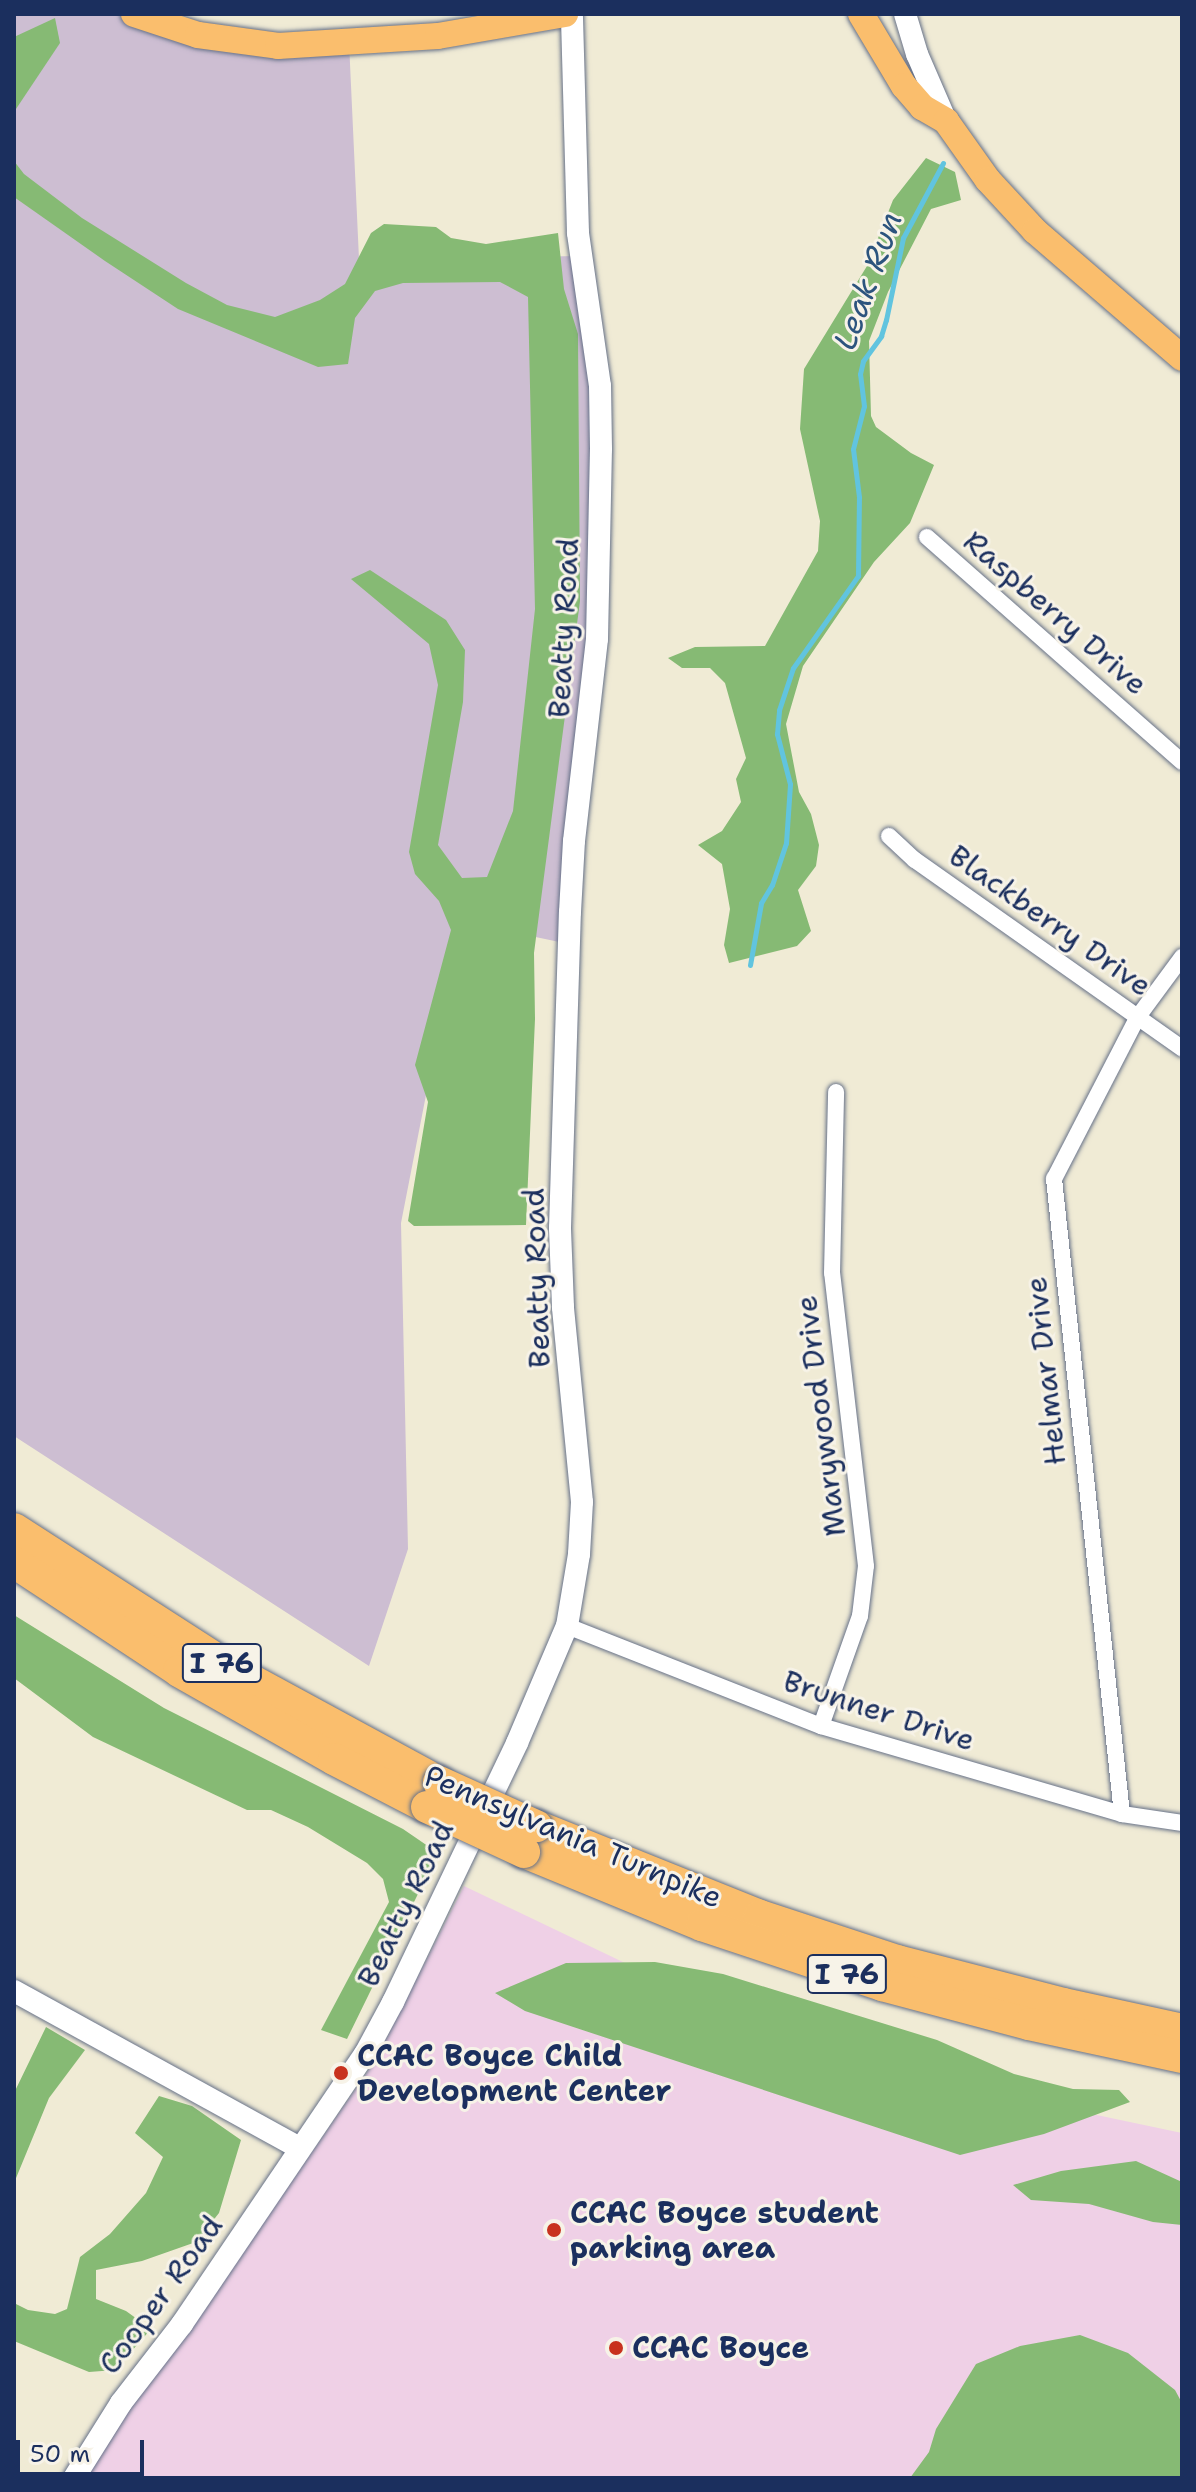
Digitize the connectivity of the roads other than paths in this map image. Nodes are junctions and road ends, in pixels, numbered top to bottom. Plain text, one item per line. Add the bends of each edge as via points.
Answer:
1 (134, 14) edge
2 (565, 14) edge
3 (572, 14) edge
4 (861, 14) edge
5 (905, 14) edge
6 (946, 121) junction
7 (1182, 358) edge
8 (927, 537) dead end
9 (1182, 762) edge
10 (889, 836) dead end
11 (1182, 957) edge
12 (1137, 1018) junction
13 (1182, 1048) edge
14 (836, 1092) dead end
15 (14, 1529) edge
16 (14, 1562) edge
17 (567, 1626) junction
18 (821, 1726) junction
19 (433, 1795) junction
20 (1122, 1814) junction
21 (1182, 1823) edge
22 (530, 1839) junction
23 (14, 1991) edge
24 (1182, 2030) edge
25 (1182, 2057) edge
26 (300, 2148) junction
27 (74, 2478) edge

1 - 2 main road via 198,35 278,46 438,36
3 - 17 street, Beatty Road via 578,233 600,386 601,449 597,639 570,912 560,1228 582,1502
4 - 6 main road via 904,86 922,107
5 - 6 street
6 - 7 main road via 988,180 1035,231
8 - 9 street, Raspberry Drive
10 - 12 street, Blackberry Drive
11 - 12 street, Helmar Drive
12 - 13 street, Blackberry Drive
12 - 20 street, Helmar Drive via 1054,1179
14 - 18 street, Marywood Drive via 832,1273 866,1566 860,1616
15 - 19 highway, Pennsylvania Turnpike / I 76
16 - 19 highway, Pennsylvania Turnpike / I 76 via 179,1671 334,1759
17 - 18 street, Brunner Drive
17 - 26 street, Beatty Road via 393,2002 365,2054
18 - 20 street, Brunner Drive
19 - 22 highway, Pennsylvania Turnpike / I 76, bridge
20 - 21 street, Brunner Drive
22 - 24 highway, Pennsylvania Turnpike / I 76 via 897,1961
22 - 25 highway, Pennsylvania Turnpike / I 76 via 702,1925 882,1985
23 - 26 street
26 - 27 street, Cooper Road

